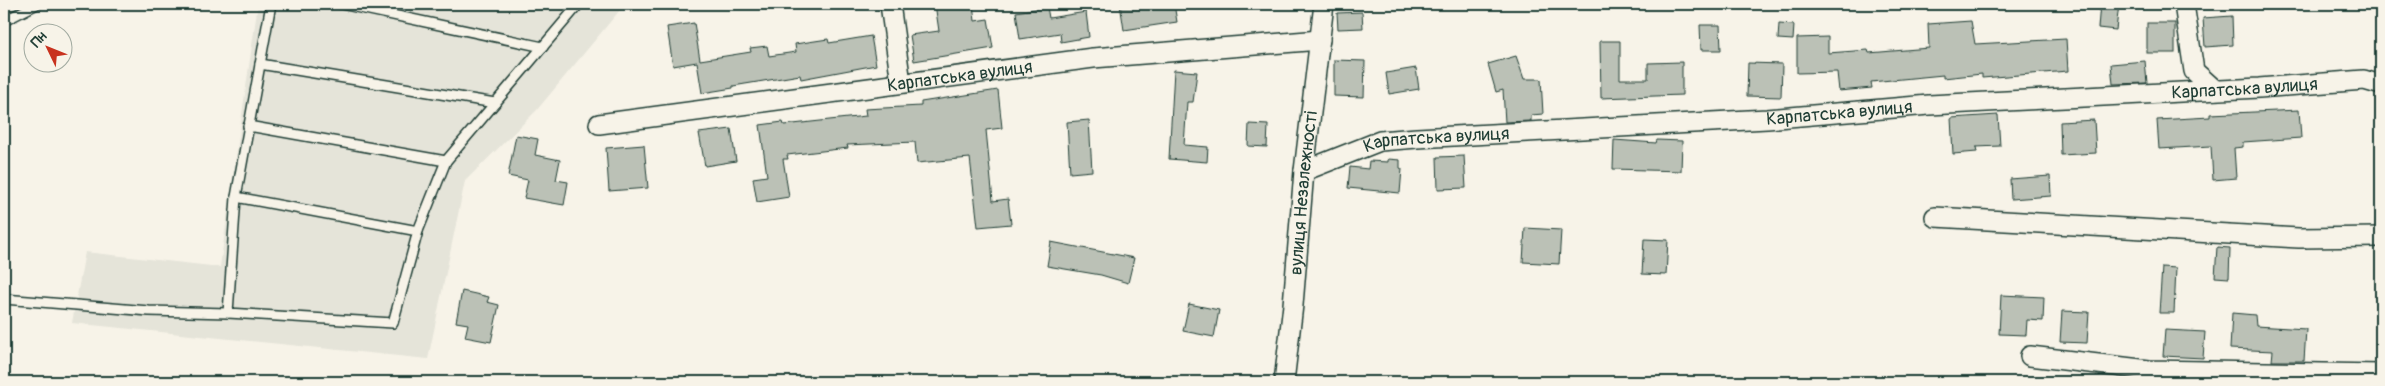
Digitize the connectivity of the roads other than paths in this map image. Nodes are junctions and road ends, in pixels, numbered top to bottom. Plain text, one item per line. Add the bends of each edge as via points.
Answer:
1 (37, 4) edge
2 (271, 4) edge
3 (341, 4) edge
4 (577, 4) edge
5 (890, 4) edge
6 (1324, 4) edge
7 (2184, 4) edge
8 (4, 21) edge
9 (1320, 40) junction
10 (543, 47) junction
11 (260, 64) junction
12 (901, 84) junction
13 (2381, 85) edge
14 (2214, 90) junction
15 (496, 103) junction
16 (600, 124) dead end
17 (248, 126) junction
18 (446, 161) junction
19 (1304, 171) junction
20 (236, 198) junction
21 (1935, 217) dead end
22 (418, 231) junction
23 (2381, 237) edge
24 (4, 300) edge
25 (228, 313) junction
26 (2030, 356) dead end
27 (2381, 374) edge
28 (1284, 382) edge

1 - 8 lane
2 - 11 lane
3 - 10 lane
4 - 10 lane
5 - 12 street
6 - 9 street, вулиця Незалежності
7 - 14 street via 2194,71
9 - 12 street, Карпатська вулиця via 1093,58
9 - 19 street, вулиця Незалежності
10 - 15 lane
11 - 15 lane
11 - 17 lane
12 - 16 street, Карпатська вулиця
13 - 14 street, Карпатська вулиця via 2364,80
14 - 19 street, Карпатська вулиця via 1417,138 1380,142
15 - 18 lane
17 - 18 lane
17 - 20 lane
18 - 22 lane
19 - 28 street, вулиця Незалежності
20 - 22 lane
20 - 25 lane
21 - 23 street via 2290,237
22 - 25 lane via 393,323
24 - 25 lane via 149,311
26 - 27 street via 2149,370

